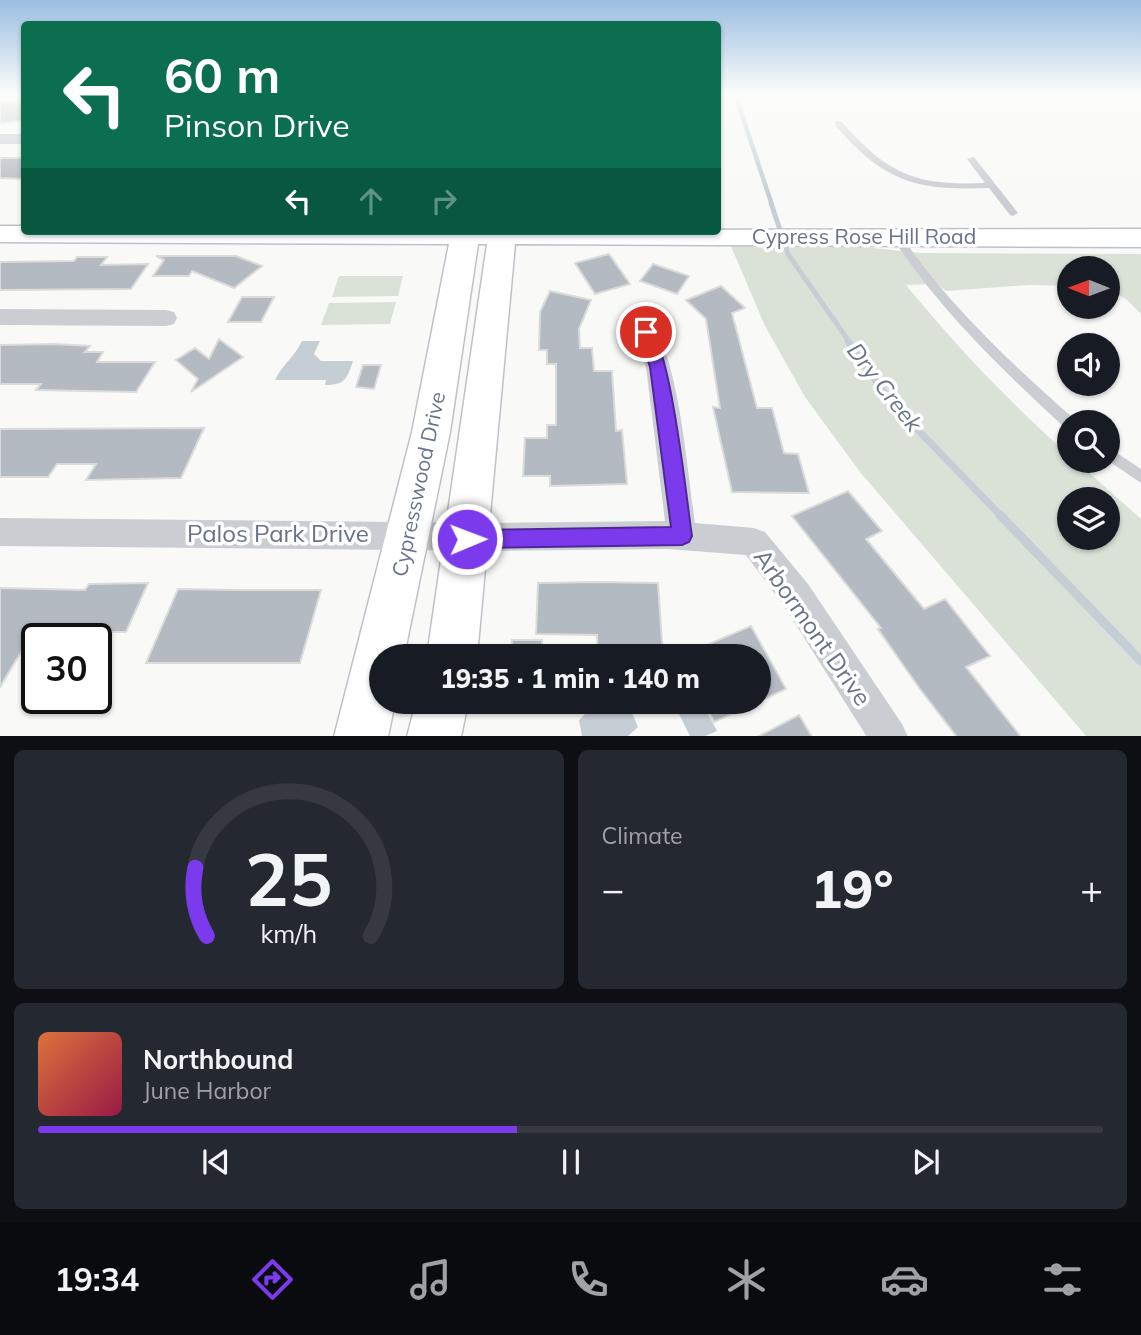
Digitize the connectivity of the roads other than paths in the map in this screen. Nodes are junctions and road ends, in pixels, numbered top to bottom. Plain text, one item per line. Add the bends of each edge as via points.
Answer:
1 (842, 128) edge
2 (0, 139) edge
3 (21, 139) edge
4 (971, 159) dead end
5 (991, 185) junction
6 (0, 211) edge
7 (21, 211) edge
8 (1013, 213) junction
9 (1141, 214) edge
10 (738, 220) edge
11 (813, 223) junction
12 (0, 234) edge
13 (21, 234) edge
14 (483, 235) edge
15 (484, 235) edge
16 (896, 236) junction
17 (1141, 238) edge
18 (0, 317) edge
19 (166, 318) dead end
20 (646, 332) dead end
21 (1057, 412) edge
22 (1120, 462) edge
23 (1141, 477) edge
24 (0, 532) edge
25 (409, 534) junction
26 (682, 536) junction
27 (467, 539) junction
28 (454, 644) edge
29 (439, 714) edge
30 (361, 736) edge
31 (434, 736) edge
32 (888, 736) edge

1 - 5 lane via 859,149 904,179 934,187
2 - 3 street
4 - 5 lane
5 - 8 lane
6 - 7 main road
8 - 9 main road, Cypress Rose Hill Road
8 - 11 main road, Cypress Rose Hill Road
10 - 11 main road, Cypress Rose Hill Road
11 - 16 main road, Cypress Rose Hill Road
12 - 13 main road, Cypress Rose Hill Road
14 - 25 main road, Cypresswood Drive
15 - 27 main road
16 - 17 main road, Cypress Rose Hill Road
16 - 21 lane via 949,309
18 - 19 street
20 - 26 street via 658,367
22 - 23 lane
24 - 25 street, Palos Park Drive
25 - 27 street, Palos Park Drive
25 - 30 main road, Cypresswood Drive
26 - 27 street, Palos Park Drive
26 - 32 street, Arbormont Drive via 754,542 796,595
27 - 28 main road
29 - 31 main road

